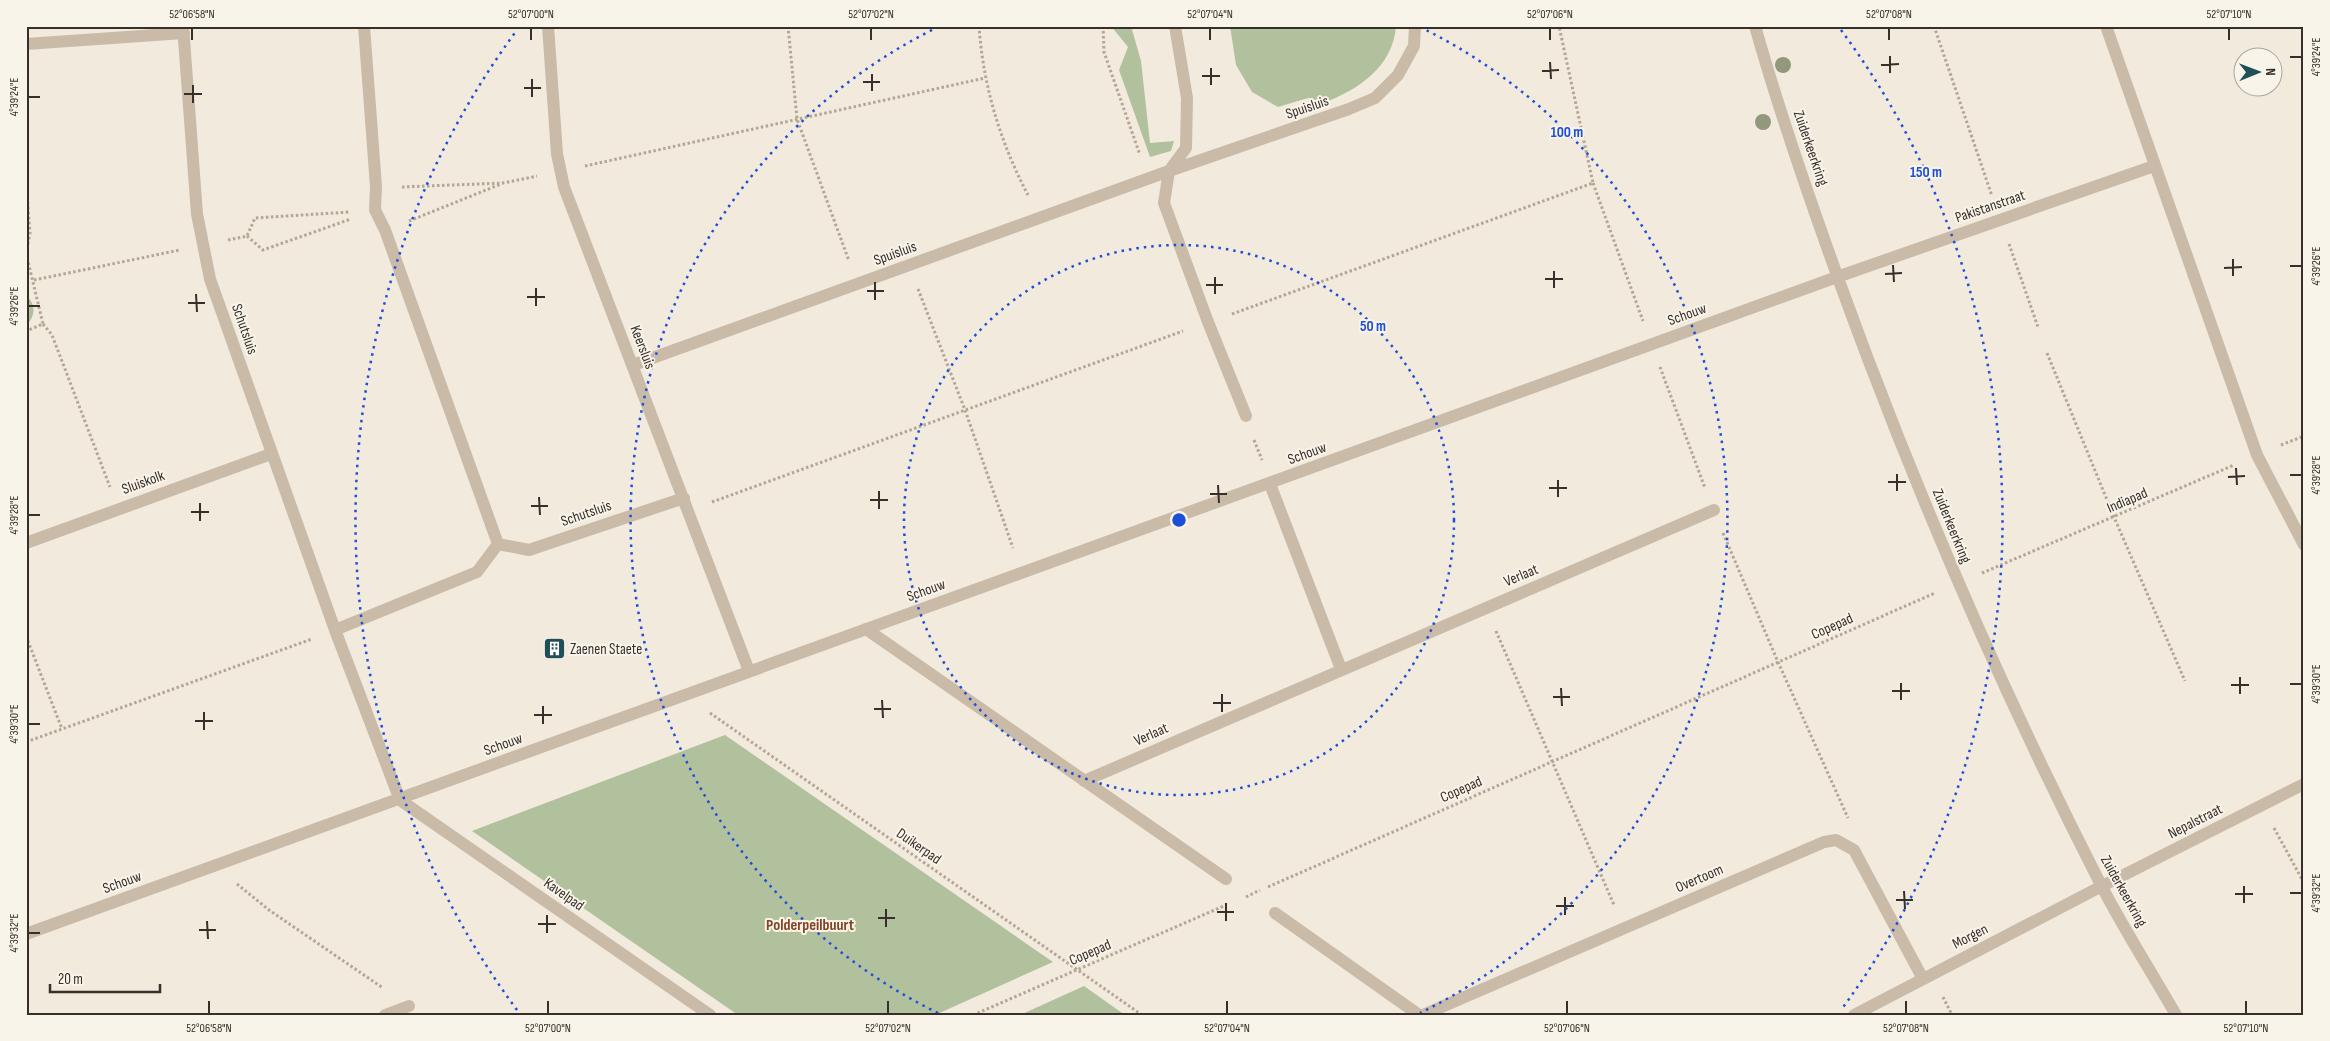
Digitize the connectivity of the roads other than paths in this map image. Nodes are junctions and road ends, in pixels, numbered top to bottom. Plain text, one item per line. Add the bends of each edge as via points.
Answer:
1 (364, 26) edge
2 (548, 26) edge
3 (1175, 26) edge
4 (1415, 26) edge
5 (1755, 26) edge
6 (2106, 26) edge
7 (184, 30) edge
8 (26, 44) edge
9 (2154, 166) junction
10 (1169, 171) junction
11 (1837, 277) junction
12 (633, 364) junction
13 (1246, 416) road end
14 (271, 454) junction
15 (1270, 484) junction
16 (684, 498) junction
17 (1714, 510) dead end
18 (26, 543) edge
19 (498, 544) junction
20 (2304, 545) edge
21 (866, 629) junction
22 (335, 630) junction
23 (1341, 669) junction
24 (749, 671) junction
25 (1084, 781) junction
26 (2304, 784) edge
27 (400, 800) junction
28 (1226, 879) dead end
29 (2102, 886) junction
30 (1275, 913) dead end
31 (26, 934) edge
32 (1923, 979) junction
33 (408, 1006) road end
34 (385, 1015) edge
35 (710, 1015) edge
36 (1419, 1015) edge
37 (1423, 1015) edge
38 (1854, 1015) edge
39 (2176, 1015) edge

1 - 19 street via 375,210
2 - 12 street, Keersluis via 564,187
3 - 10 street via 1187,98 1186,148
4 - 10 street, Spuisluis via 1414,46 1398,76 1375,98
5 - 11 street, Zuiderkeerkring
6 - 9 street
7 - 8 street
7 - 14 street, Schutsluis via 202,246 210,279
9 - 11 street, Pakistanstraat
9 - 20 street via 2257,455
10 - 12 street, Spuisluis
10 - 13 street via 1164,202
11 - 15 street, Schouw
11 - 29 street, Zuiderkeerkring via 1894,429 1958,583
12 - 16 street, Keersluis
14 - 18 street, Sluiskolk
14 - 22 street, Schutsluis
15 - 21 street, Schouw
15 - 23 street
16 - 19 street, Schutsluis via 529,550
16 - 24 street, Keersluis
17 - 23 street, Verlaat
19 - 22 street via 477,572
21 - 24 street, Schouw
21 - 25 street
22 - 27 street, Schutsluis
23 - 25 street, Verlaat
24 - 27 street, Schouw
25 - 28 street
26 - 29 street, Nepalstraat
27 - 31 street, Schouw
27 - 35 street, Kavelpad
29 - 32 street, Morgen
29 - 39 street, Zuiderkeerkring
30 - 36 street
32 - 37 street, Overtoom via 1854,850 1836,840 1824,842
32 - 38 street, Morgen
33 - 34 street

